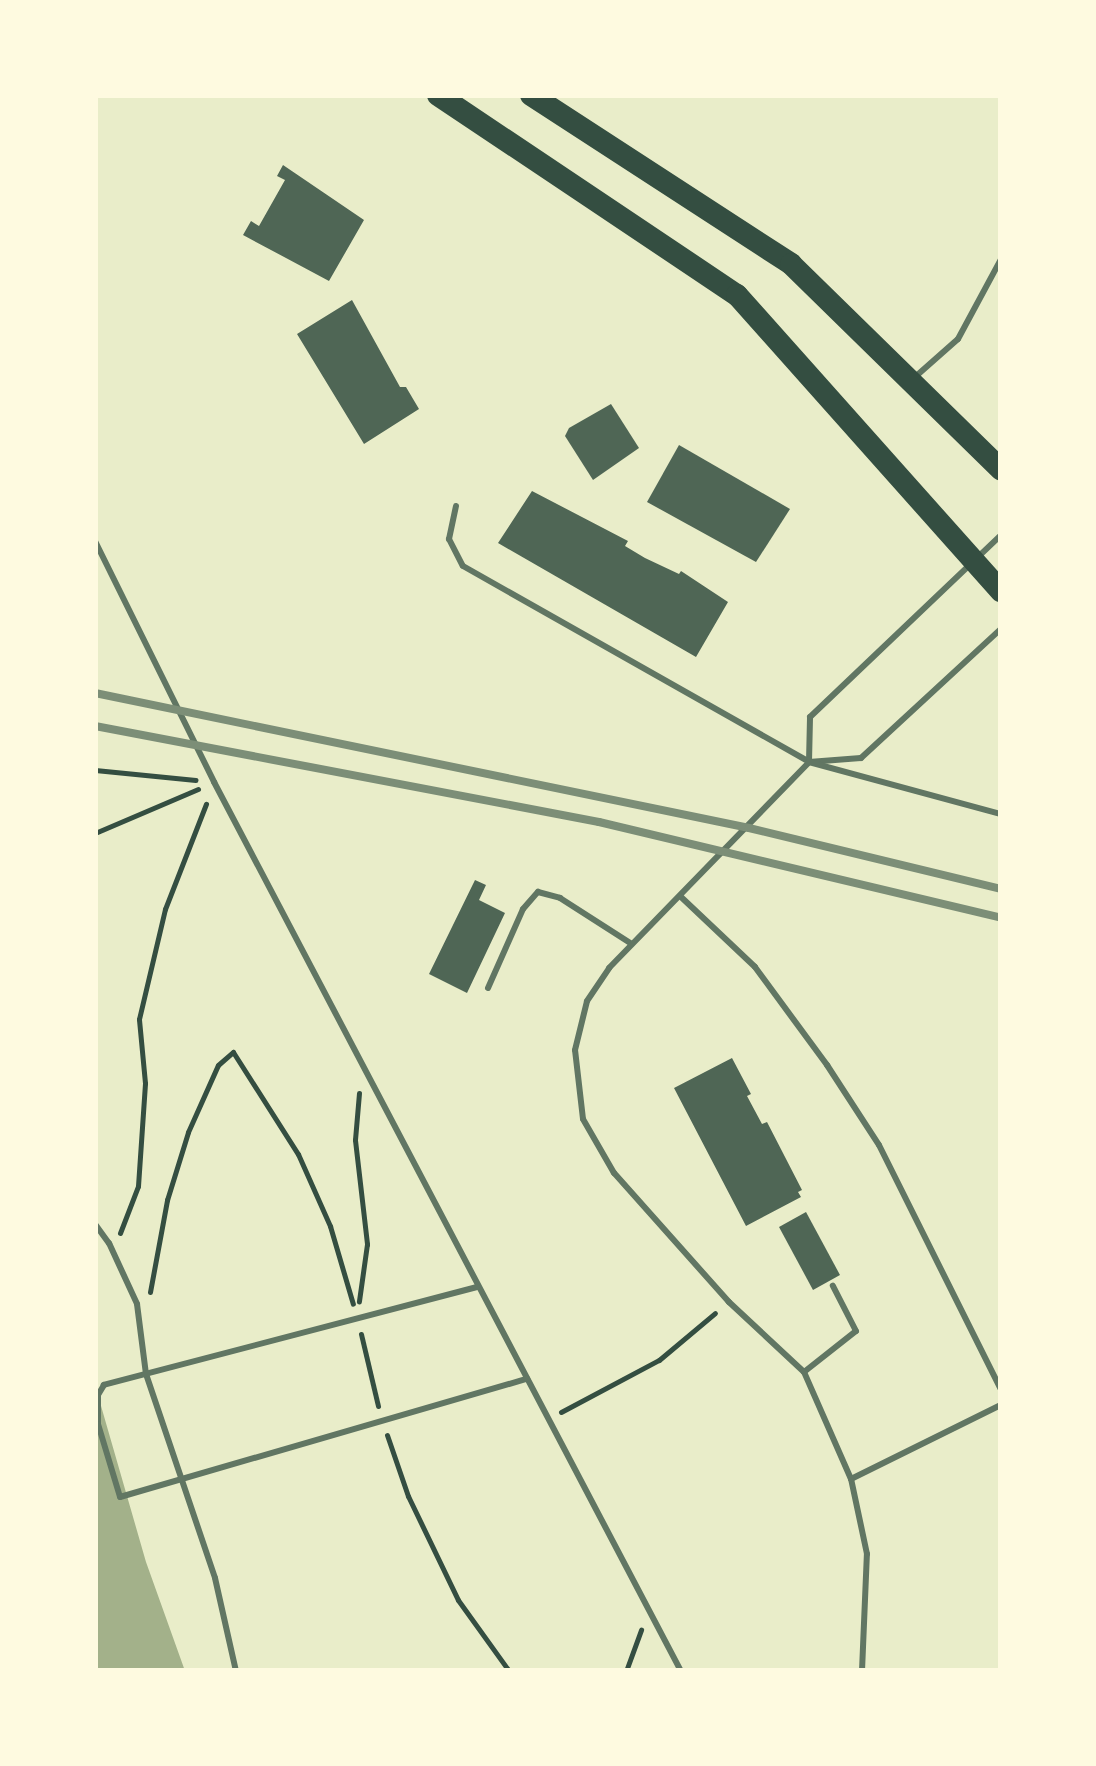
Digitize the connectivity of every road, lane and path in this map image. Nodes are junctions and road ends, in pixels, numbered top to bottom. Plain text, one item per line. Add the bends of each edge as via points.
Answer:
1 (438, 95) edge
2 (531, 95) edge
3 (1001, 259) edge
4 (910, 382) junction
5 (1001, 470) edge
6 (456, 506) dead end
7 (1001, 536) edge
8 (95, 541) edge
9 (974, 560) junction
10 (1001, 591) edge
11 (1001, 629) edge
12 (808, 762) junction
13 (95, 770) edge
14 (214, 782) junction
15 (1001, 814) edge
16 (95, 833) edge
17 (680, 896) junction
18 (630, 943) junction
19 (488, 988) dead end
20 (362, 1060) junction
21 (95, 1224) edge
22 (109, 1244) junction
23 (833, 1286) dead end
24 (478, 1287) junction
25 (150, 1295) dead end
26 (729, 1302) junction
27 (357, 1319) junction
28 (804, 1372) junction
29 (146, 1374) junction
30 (527, 1379) junction
31 (1001, 1390) edge
32 (1001, 1405) edge
33 (548, 1419) junction
34 (382, 1421) junction
35 (851, 1479) junction
36 (180, 1480) junction
37 (648, 1608) junction
38 (236, 1671) edge
39 (509, 1671) edge
40 (626, 1671) edge
41 (681, 1671) edge
42 (862, 1671) edge

1 - 9 main road via 737,295
2 - 4 main road via 791,264
3 - 4 lane via 958,340
4 - 5 main road
6 - 12 lane via 449,539 463,566
7 - 9 lane
8 - 14 lane
9 - 10 main road
9 - 12 lane via 810,717
11 - 12 lane via 860,758
12 - 15 lane
12 - 17 lane
13 - 14 path
14 - 16 path
14 - 20 lane
14 - 22 path via 165,908 138,1018 145,1083 138,1186 118,1238
17 - 18 lane
17 - 31 lane via 755,967 879,1145
18 - 19 lane via 560,898 538,892 523,909
18 - 26 lane via 587,1001 576,1050 583,1119 614,1173
20 - 24 lane
20 - 27 path via 355,1140 367,1244
21 - 22 lane
22 - 29 lane via 137,1304
23 - 28 lane via 856,1331
24 - 27 lane
24 - 30 lane
25 - 27 path via 166,1200 188,1132 218,1065 233,1052 298,1154 330,1226
26 - 28 lane
26 - 33 path via 659,1360
27 - 29 lane
27 - 34 path
28 - 35 lane
29 - 36 lane
29 - 36 lane via 104,1385 98,1395 105,1452 120,1497
30 - 33 lane
30 - 34 lane
32 - 35 lane
33 - 37 lane
34 - 36 lane
34 - 39 path via 408,1496 458,1600
35 - 42 lane via 867,1554
36 - 38 lane via 214,1578
37 - 40 path
37 - 41 lane

